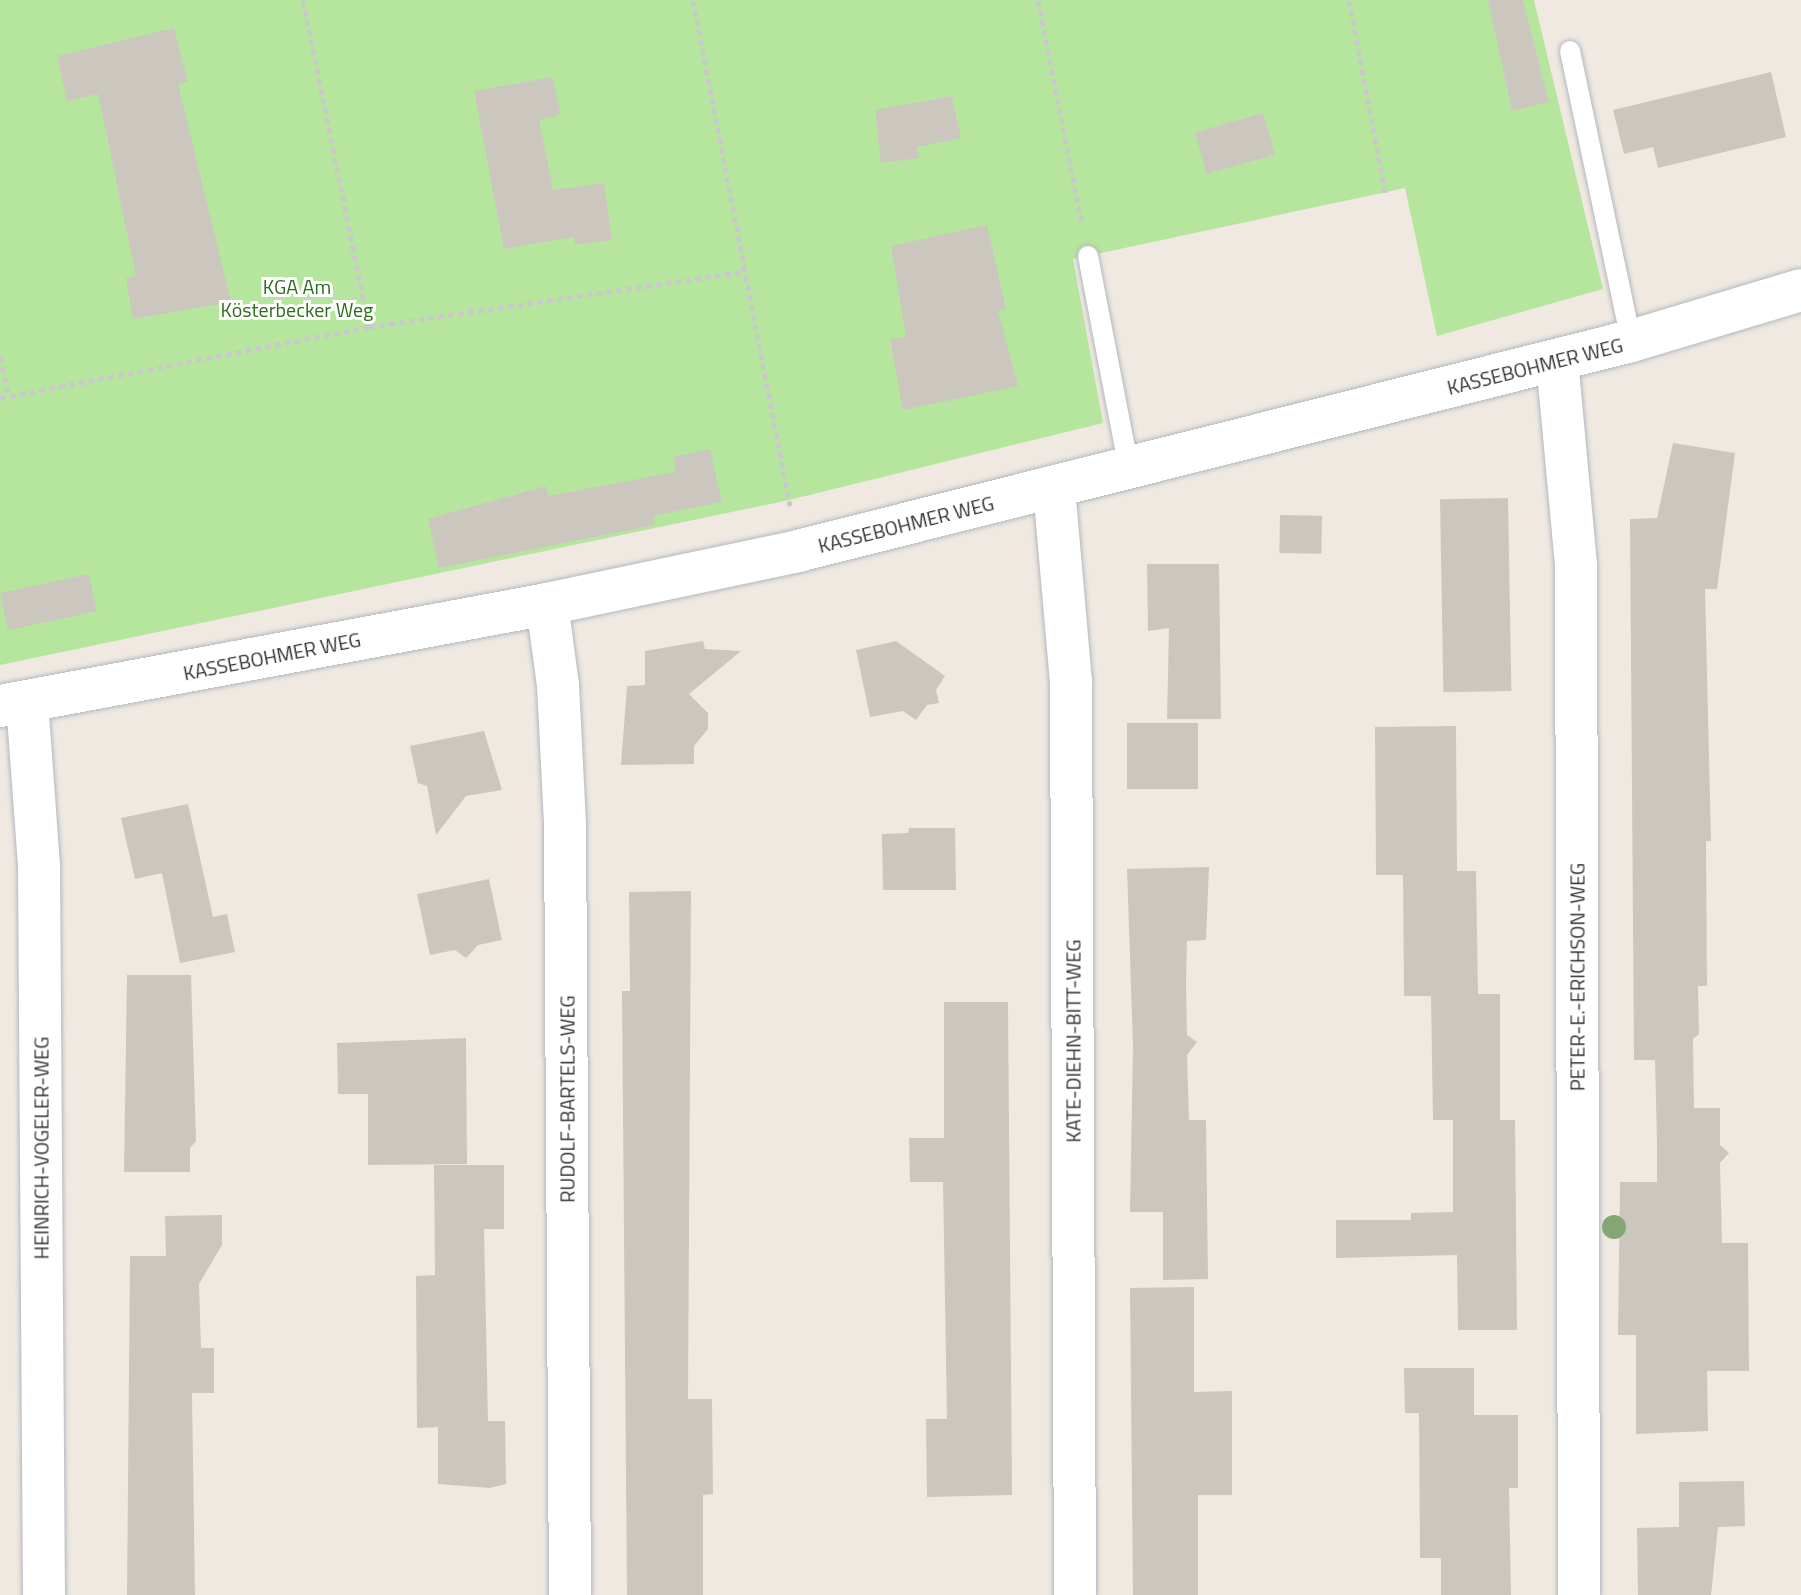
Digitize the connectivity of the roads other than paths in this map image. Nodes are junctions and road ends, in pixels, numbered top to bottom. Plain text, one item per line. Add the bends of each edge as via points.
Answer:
1 (1570, 51) dead end
2 (1088, 256) road end
3 (1801, 290) edge
4 (1631, 341) junction
5 (1557, 360) junction
6 (1129, 469) junction
7 (1054, 488) junction
8 (547, 604) junction
9 (14, 704) edge
10 (44, 1595) edge
11 (570, 1595) edge
12 (1075, 1595) edge
13 (1579, 1595) edge

1 - 4 lane
2 - 6 lane
3 - 4 street, KASSEBOHMER WEG
4 - 5 street, KASSEBOHMER WEG
5 - 6 street, KASSEBOHMER WEG
5 - 13 street, PETER-E.-ERICHSON-WEG via 1576,565
6 - 7 street, KASSEBOHMER WEG
7 - 8 street, KASSEBOHMER WEG via 798,551
7 - 12 street, KATE-DIEHN-BITT-WEG via 1071,681
8 - 9 street, KASSEBOHMER WEG
8 - 11 street, RUDOLF-BARTELS-WEG via 558,685 565,823
9 - 10 street, HEINRICH-VOGELER-WEG via 39,865

